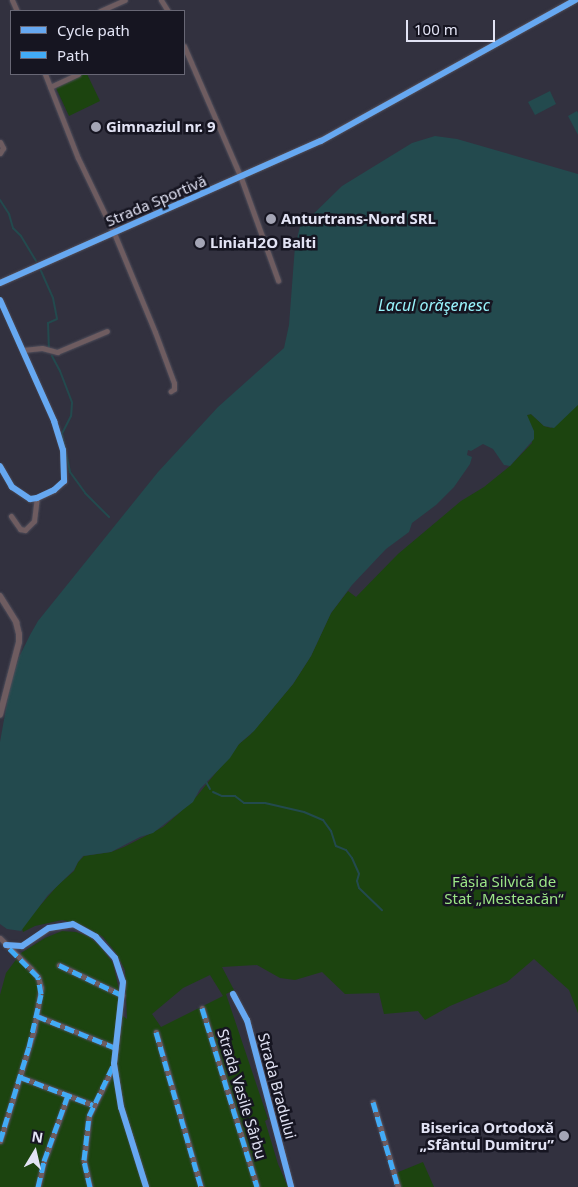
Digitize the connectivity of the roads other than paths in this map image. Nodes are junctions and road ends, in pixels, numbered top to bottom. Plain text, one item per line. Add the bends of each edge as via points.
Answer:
1 (125, 0) edge
2 (575, 0) edge
3 (102, 10) edge
4 (185, 48) edge
5 (44, 75) edge
6 (76, 75) edge
7 (50, 87) junction
8 (0, 142) edge
9 (0, 153) edge
10 (241, 178) junction
11 (114, 233) junction
12 (278, 280) dead end
13 (0, 282) edge
14 (0, 300) edge
15 (107, 331) dead end
16 (23, 350) junction
17 (170, 391) dead end
18 (0, 466) edge
19 (37, 498) junction
20 (11, 516) dead end
21 (0, 596) edge
22 (0, 715) edge
23 (0, 938) edge
24 (6, 945) junction
25 (59, 964) dead end
26 (233, 994) dead end
27 (122, 995) junction
28 (202, 1008) dead end
29 (37, 1016) junction
30 (156, 1032) dead end
31 (116, 1048) junction
32 (114, 1064) junction
33 (20, 1078) junction
34 (68, 1095) junction
35 (373, 1102) dead end
36 (93, 1105) junction
37 (0, 1141) edge
38 (38, 1187) edge
39 (90, 1187) edge
40 (146, 1187) edge
41 (201, 1187) edge
42 (257, 1187) edge
43 (291, 1187) edge
44 (398, 1187) edge

1 - 3 street
2 - 10 street, Strada Sportivă via 321,141
4 - 10 street
5 - 7 street
6 - 7 street
7 - 11 street via 78,158
8 - 9 street
10 - 11 street, Strada Sportivă
10 - 12 street
11 - 13 street, Strada Sportivă
11 - 17 street via 174,383 174,389
14 - 16 street
15 - 16 street via 57,352 42,348
16 - 19 street via 54,421 64,456 63,484
18 - 19 street via 16,492 26,498
19 - 20 street via 34,521 24,530 20,530
21 - 22 street via 16,622 19,634
23 - 24 street
24 - 27 street via 22,946 60,924 83,928 103,942 115,958 122,977
24 - 29 street via 41,983
25 - 27 street
26 - 43 street, Strada Bradului via 247,1020
27 - 31 street
28 - 42 street, Strada Vasile Sârbu
29 - 31 street
29 - 33 street
30 - 41 street
31 - 32 street
32 - 36 street
32 - 40 street via 121,1107
33 - 34 street
33 - 37 street
34 - 36 street
34 - 38 street via 44,1160
35 - 44 street
36 - 39 street via 84,1160

